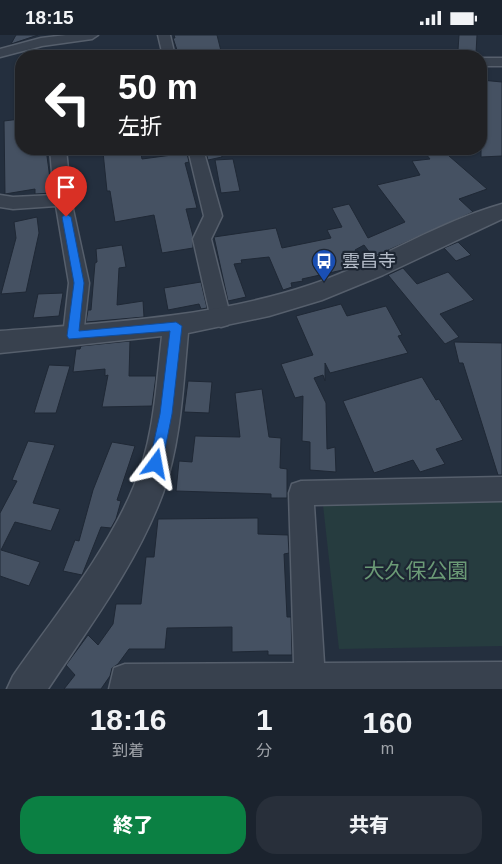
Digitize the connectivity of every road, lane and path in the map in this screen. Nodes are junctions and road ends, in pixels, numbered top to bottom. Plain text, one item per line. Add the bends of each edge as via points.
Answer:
1 (92, 35) edge
2 (164, 35) edge
3 (42, 39) edge
4 (168, 50) edge
5 (0, 53) edge
6 (487, 62) edge
7 (502, 62) edge
8 (59, 155) edge
9 (197, 155) edge
10 (64, 200) junction
11 (0, 201) edge
12 (502, 211) edge
13 (221, 319) junction
14 (176, 326) junction
15 (73, 336) junction
16 (0, 341) edge
17 (502, 489) edge
18 (502, 677) edge
19 (310, 678) junction
20 (427, 684) edge
21 (26, 689) edge
22 (124, 689) edge

1 - 3 street
2 - 4 street
3 - 5 street
6 - 7 street
8 - 10 street
9 - 13 street via 214,216 202,239
10 - 11 street
10 - 15 street via 79,283
12 - 13 street via 358,277
13 - 14 street
14 - 15 street
14 - 21 street via 160,450 148,492 112,562
15 - 16 street
17 - 19 street via 301,493
18 - 20 street
19 - 20 street
19 - 22 street via 125,679

